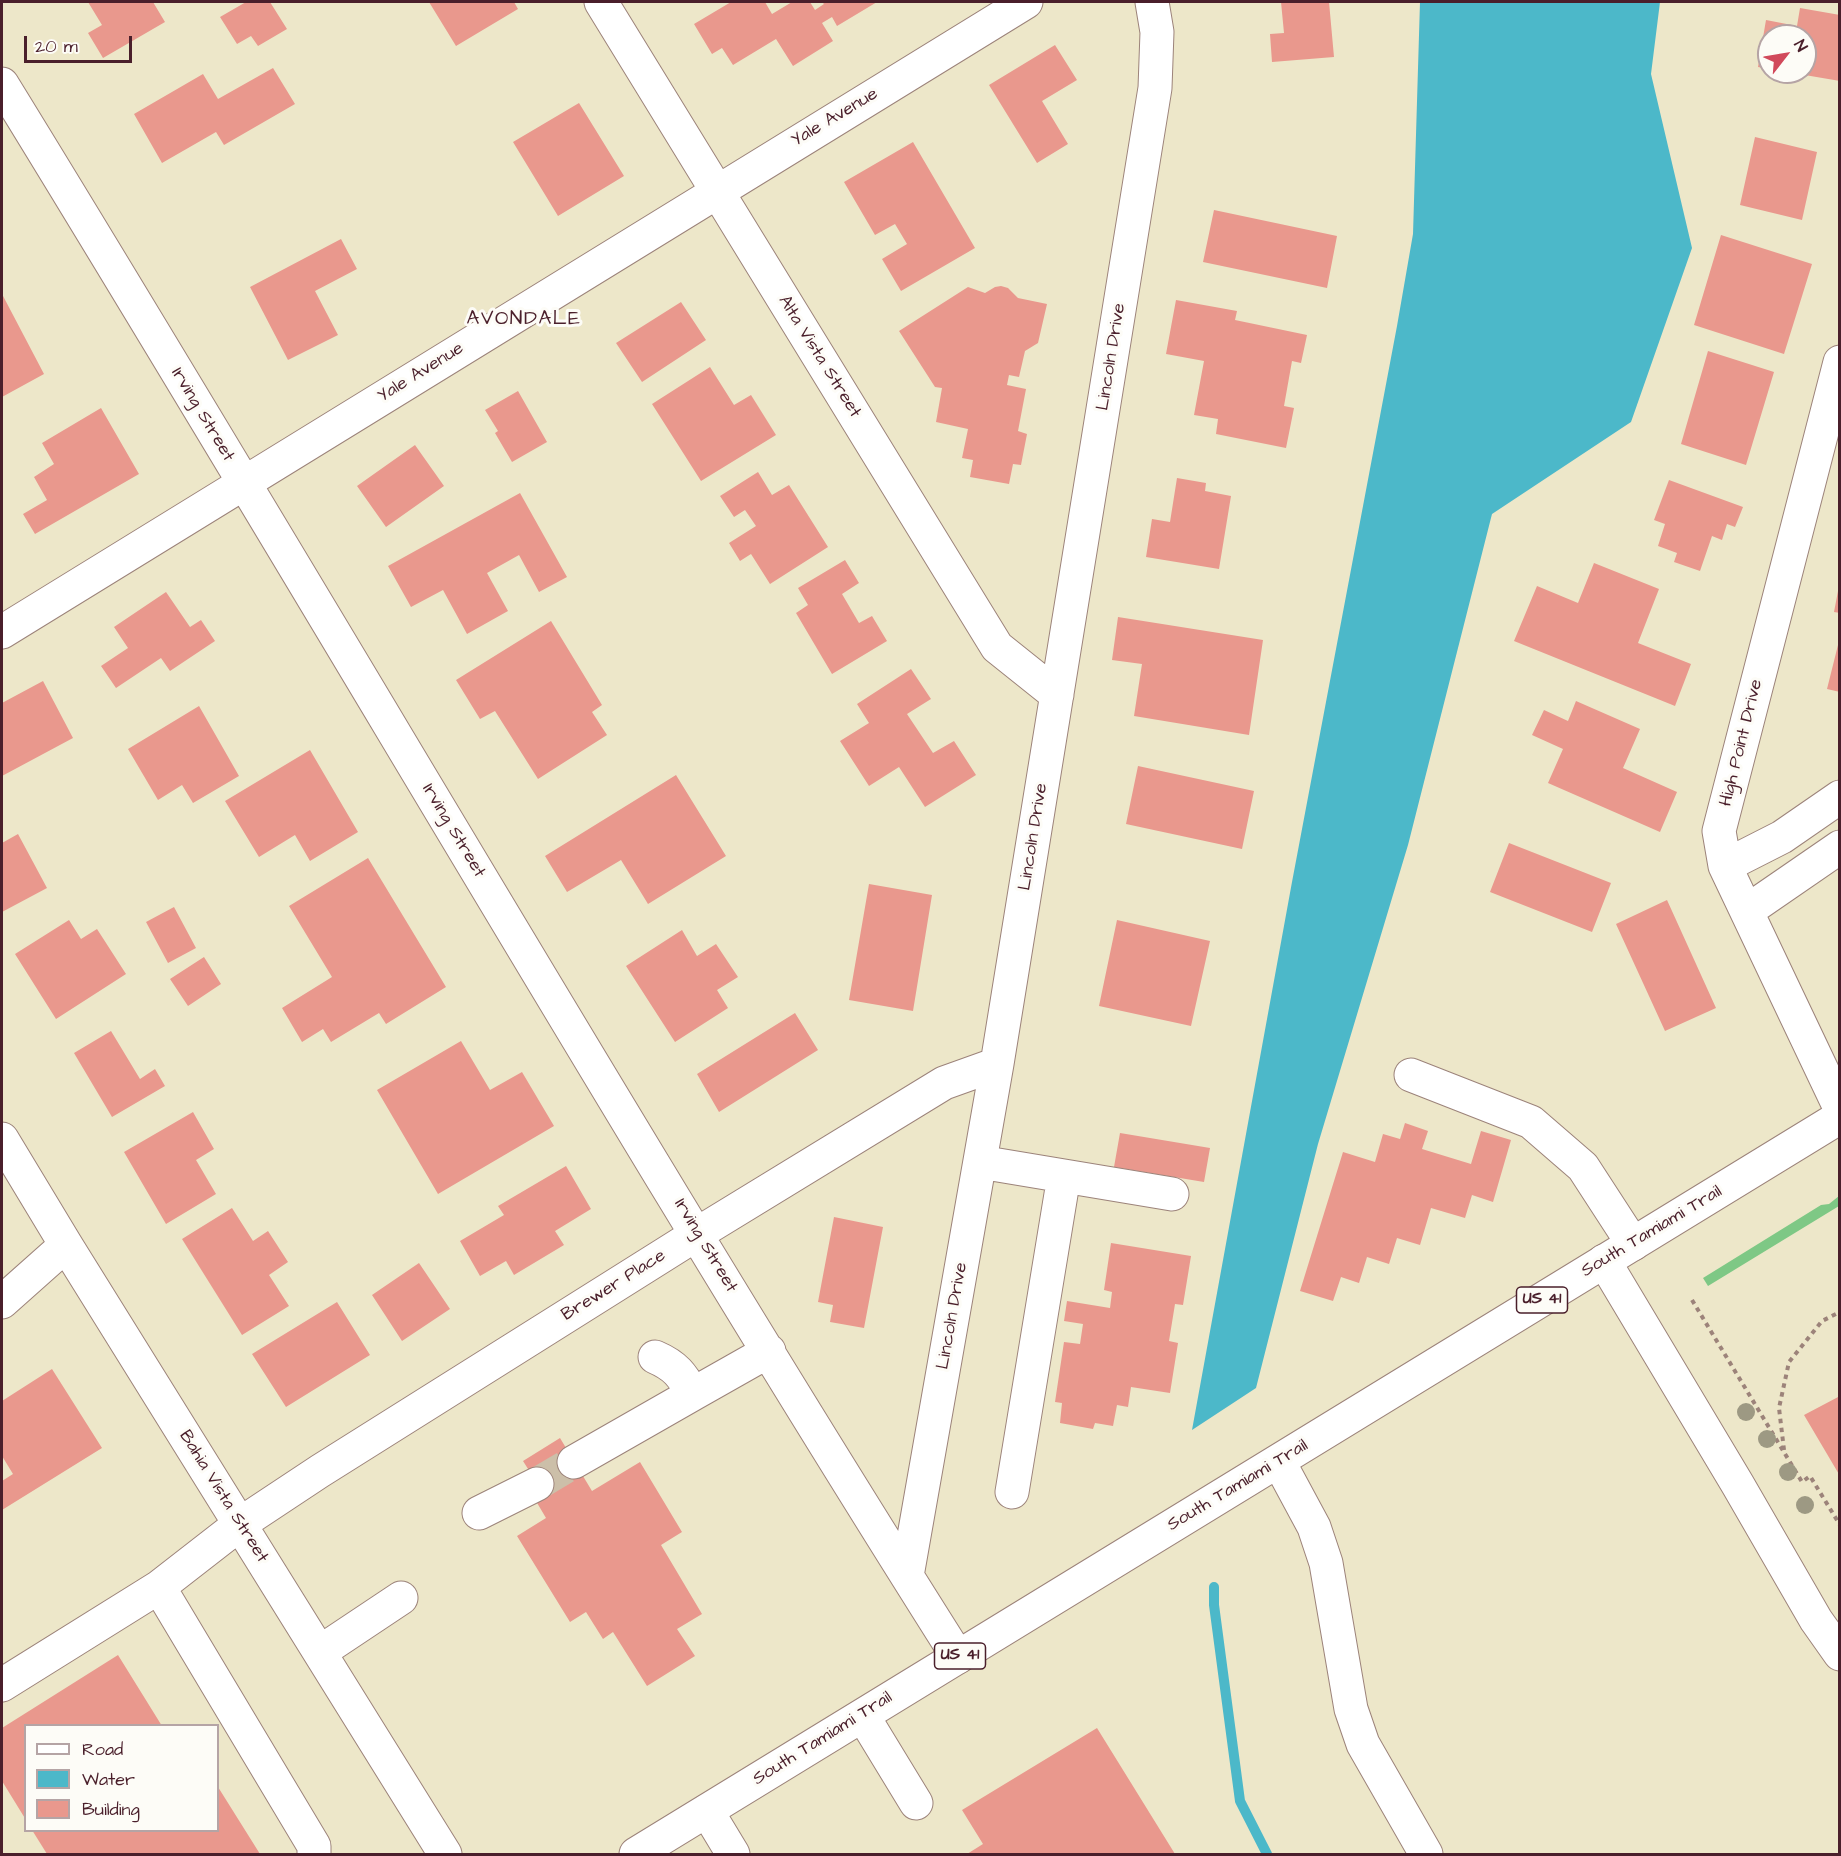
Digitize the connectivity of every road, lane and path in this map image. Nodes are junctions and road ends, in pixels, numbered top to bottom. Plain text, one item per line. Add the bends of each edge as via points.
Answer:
1 (601, 2) edge
2 (1026, 2) edge
3 (1152, 2) edge
4 (2, 84) edge
5 (717, 190) junction
6 (1839, 362) edge
7 (244, 483) junction
8 (2, 632) edge
9 (1058, 694) junction
10 (1839, 797) edge
11 (1839, 847) edge
12 (1725, 866) junction
13 (1747, 911) junction
14 (997, 1064) junction
15 (1411, 1075) dead end
16 (1839, 1108) edge
17 (1839, 1118) edge
18 (2, 1139) edge
19 (980, 1162) junction
20 (1064, 1176) junction
21 (1172, 1194) dead end
22 (697, 1234) junction
23 (1633, 1244) junction
24 (66, 1245) junction
25 (1604, 1262) junction
26 (1692, 1300) dead end
27 (2, 1302) edge
28 (1839, 1312) edge
29 (769, 1351) junction
30 (655, 1357) dead end
31 (693, 1394) junction
32 (1785, 1454) junction
33 (574, 1462) tunnel mouth
34 (1279, 1462) junction
35 (537, 1484) tunnel mouth
36 (1012, 1492) dead end
37 (479, 1513) dead end
38 (240, 1524) junction
39 (1839, 1525) edge
40 (907, 1576) junction
41 (159, 1587) junction
42 (401, 1598) dead end
43 (320, 1652) junction
44 (1839, 1654) edge
45 (958, 1657) junction
46 (2, 1685) edge
47 (862, 1716) junction
48 (916, 1803) dead end
49 (708, 1811) junction
50 (314, 1854) edge
51 (445, 1854) edge
52 (636, 1854) edge
53 (733, 1854) edge
54 (1426, 1854) edge

1 - 5 street, Alta Vista Street
2 - 5 street, Yale Avenue
3 - 9 street, Lincoln Drive via 1157,32 1155,88
4 - 7 street, Irving Street
5 - 7 street, Yale Avenue
5 - 9 street, Alta Vista Street via 997,647
6 - 12 street, High Point Drive via 1719,831
7 - 8 street, Yale Avenue
7 - 22 street, Irving Street
9 - 14 street, Lincoln Drive
10 - 12 street via 1782,837
11 - 13 street
12 - 13 street, High Point Drive
13 - 16 street, High Point Drive
14 - 19 street, Lincoln Drive
14 - 22 street, Brewer Place via 944,1083
15 - 23 street via 1531,1122 1583,1167
17 - 23 street, South Tamiami Trail / US 41
18 - 24 street, Bahia Vista Street
19 - 20 street
19 - 40 street, Lincoln Drive
20 - 21 street
20 - 36 street
22 - 29 street, Irving Street
22 - 38 street, Brewer Place
23 - 25 street, South Tamiami Trail / US 41
24 - 27 street
24 - 38 street, Bahia Vista Street
25 - 34 street, South Tamiami Trail / US 41
25 - 44 street
26 - 32 path
28 - 32 path via 1822,1321 1789,1362 1779,1408
29 - 31 street
29 - 40 street, Irving Street
30 - 31 street via 677,1370
31 - 33 street
32 - 39 path via 1802,1482 1810,1476
34 - 45 street, South Tamiami Trail / US 41
34 - 54 street via 1314,1527 1326,1563 1351,1709 1363,1744
35 - 37 street
38 - 41 street, Brewer Place
38 - 43 street, Bahia Vista Street
40 - 45 street
41 - 46 street, Brewer Place
41 - 50 street via 314,1846
42 - 43 street
43 - 51 street, Bahia Vista Street
45 - 47 street, South Tamiami Trail / US 41
47 - 48 street
47 - 49 street, South Tamiami Trail / US 41
49 - 52 street, South Tamiami Trail / US 41
49 - 53 street

